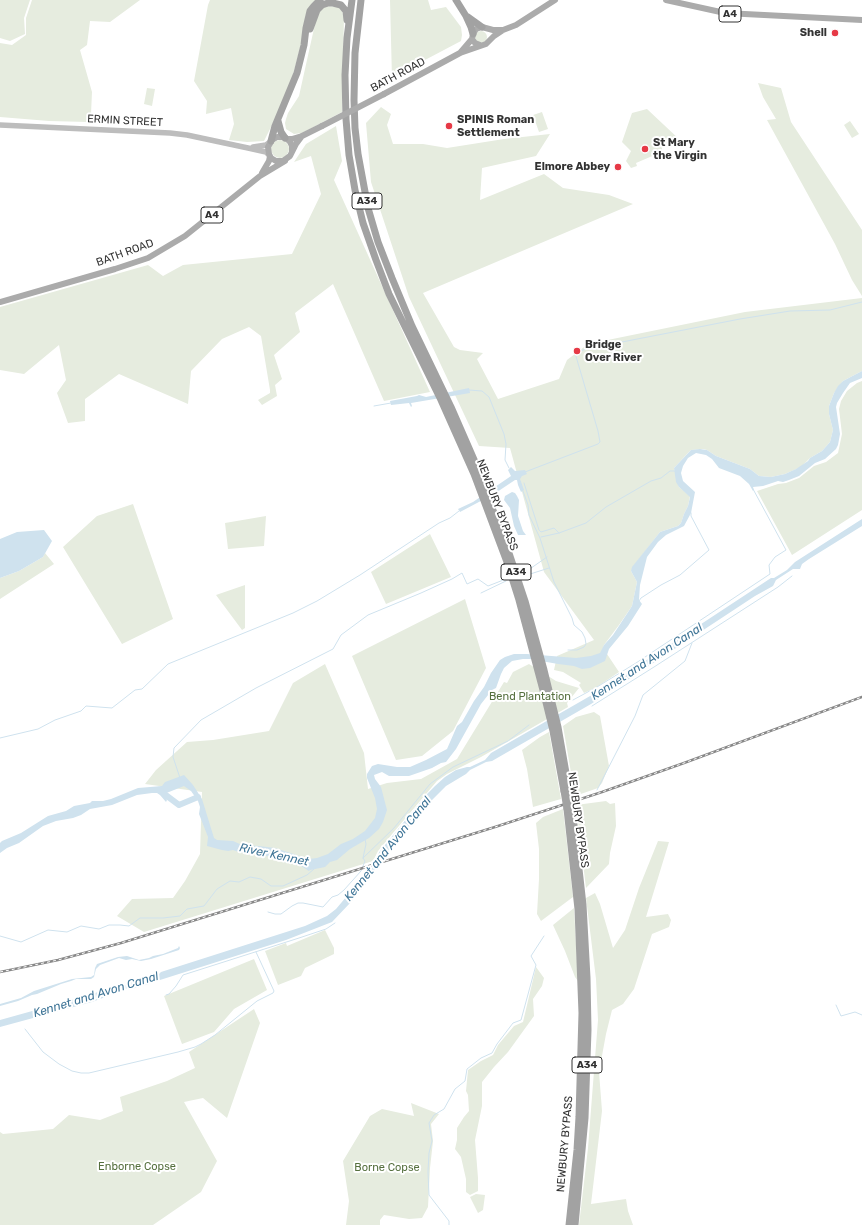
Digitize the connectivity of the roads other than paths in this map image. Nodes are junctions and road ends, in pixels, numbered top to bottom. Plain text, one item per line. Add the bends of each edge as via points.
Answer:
1 (320, 0) edge
2 (352, 0) edge
3 (362, 0) edge
4 (456, 0) edge
5 (555, 0) edge
6 (666, 0) edge
7 (466, 16) junction
8 (862, 20) edge
9 (483, 28) junction
10 (503, 30) junction
11 (472, 36) junction
12 (347, 38) junction
13 (489, 41) junction
14 (304, 45) junction
15 (480, 46) junction
16 (460, 53) junction
17 (278, 121) junction
18 (0, 125) edge
19 (302, 136) junction
20 (286, 138) junction
21 (270, 141) junction
22 (248, 148) junction
23 (292, 151) junction
24 (269, 155) junction
25 (285, 161) junction
26 (260, 176) junction
27 (0, 302) edge
28 (439, 389) junction
29 (569, 808) junction
30 (581, 907) junction
31 (569, 1225) edge
32 (575, 1225) edge

1 - 14 highway via 309,14
2 - 12 highway, NEWBURY BYPASS / A34
3 - 28 highway, NEWBURY BYPASS / A34 via 356,37 354,115 365,194 392,278
4 - 7 highway
5 - 10 main road via 516,25
6 - 8 main road, A4 via 725,13
7 - 9 highway
7 - 11 highway
9 - 10 main road
9 - 11 main road via 476,29
9 - 13 main road via 490,34
10 - 13 main road
11 - 15 main road
11 - 16 main road, BATH ROAD
12 - 14 highway via 346,11 341,5 328,2 317,10
12 - 28 highway, NEWBURY BYPASS / A34 via 346,129 363,223 389,294
13 - 15 main road
14 - 17 highway via 295,80
15 - 16 main road, BATH ROAD
16 - 19 main road, BATH ROAD, bridge
17 - 20 highway via 280,132
17 - 21 highway
18 - 22 main road, ERMIN STREET via 170,133
19 - 20 main road, BATH ROAD
19 - 23 main road, BATH ROAD
20 - 21 main road via 277,137
20 - 23 main road via 292,145
21 - 22 main road, ERMIN STREET via 264,146
21 - 24 main road
22 - 24 main road, ERMIN STREET
23 - 25 main road
24 - 25 main road via 276,161
24 - 26 main road, BATH ROAD / A4 via 268,165
25 - 26 main road, BATH ROAD / A4
26 - 27 main road, BATH ROAD / A4 via 185,236 148,258
28 - 29 highway, NEWBURY BYPASS / A34, bridge via 484,491 535,646 552,714
29 - 30 highway, NEWBURY BYPASS / A34 via 582,886
29 - 30 highway, NEWBURY BYPASS / A34 via 576,892
30 - 31 highway, NEWBURY BYPASS / A34 via 582,1057 577,1150
30 - 32 highway, NEWBURY BYPASS / A34 via 587,978 588,1057 584,1136

